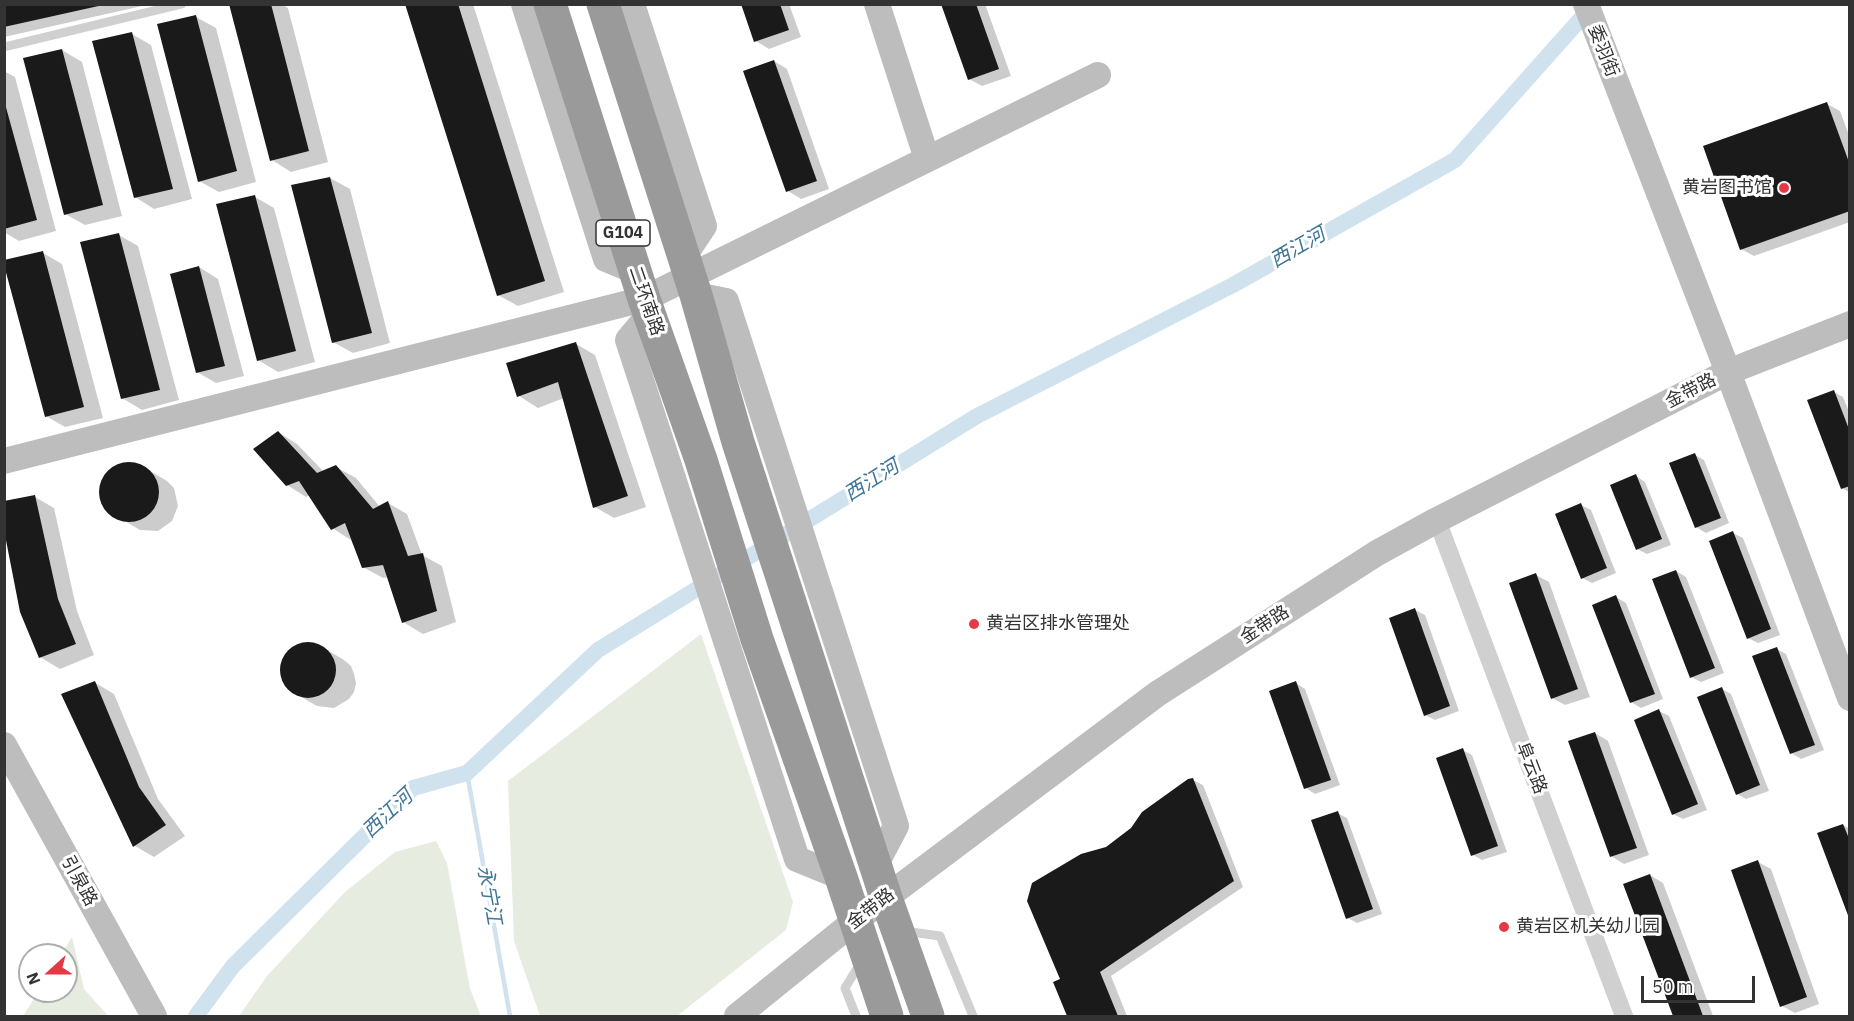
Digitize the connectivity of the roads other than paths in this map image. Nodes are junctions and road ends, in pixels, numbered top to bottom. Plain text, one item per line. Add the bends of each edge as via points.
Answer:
1 (182, 4) edge
2 (524, 4) edge
3 (550, 4) edge
4 (603, 4) edge
5 (632, 4) edge
6 (877, 4) edge
7 (1586, 4) edge
8 (4, 47) edge
9 (1098, 75) dead end
10 (927, 159) junction
11 (690, 276) junction
12 (643, 295) junction
13 (1850, 324) edge
14 (1728, 372) junction
15 (4, 461) edge
16 (1437, 520) junction
17 (1850, 698) edge
18 (4, 745) edge
19 (876, 864) junction
20 (841, 877) junction
21 (886, 898) junction
22 (856, 920) junction
23 (897, 930) junction
24 (866, 952) junction
25 (149, 1007) edge
26 (737, 1017) edge
27 (856, 1017) edge
28 (887, 1017) edge
29 (928, 1017) edge
30 (973, 1017) edge
31 (1624, 1017) edge

1 - 8 lane
2 - 12 street via 606,259
3 - 12 highway, 二环南路 / G104
4 - 11 highway, G104
5 - 11 street via 704,226
6 - 10 street
7 - 14 street, 委羽街
9 - 10 street
10 - 11 street
11 - 12 street
11 - 19 highway, G104 via 738,442
11 - 19 street via 726,301 896,826
12 - 15 street
12 - 20 highway, 二环南路 / G104
12 - 20 street via 628,340 797,860
13 - 14 street, 金带路
14 - 16 street, 金带路
14 - 17 street, 委羽街
16 - 21 street, 金带路 via 1377,553 1157,694
16 - 31 street, 阜云路
18 - 25 street, 引泉路
19 - 21 highway
20 - 22 highway, 二环南路
21 - 22 street, 金带路
21 - 23 highway
22 - 24 highway, 二环南路
22 - 26 street, 金带路
23 - 29 highway
23 - 30 lane via 940,936
24 - 27 lane via 845,988
24 - 28 highway, 二环南路

